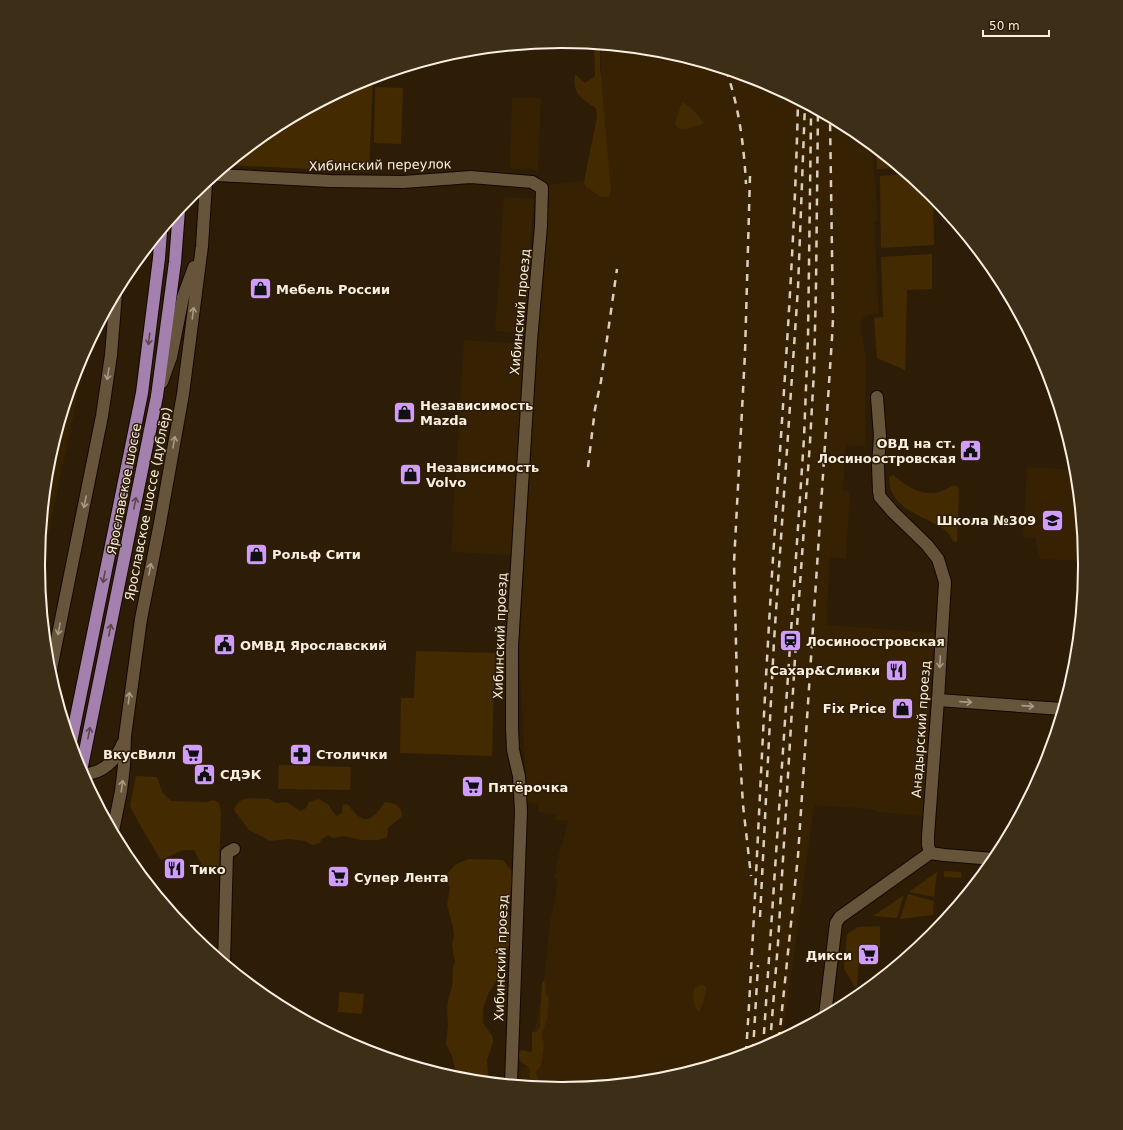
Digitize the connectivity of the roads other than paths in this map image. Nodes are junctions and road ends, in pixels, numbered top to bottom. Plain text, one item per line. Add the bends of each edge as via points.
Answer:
1 (224, 174) edge
2 (542, 188) joint
3 (205, 191) edge
4 (178, 218) edge
5 (160, 240) edge
6 (202, 246) junction
7 (115, 305) edge
8 (157, 396) junction
9 (877, 396) dead end
10 (53, 657) edge
11 (938, 700) junction
12 (1057, 709) edge
13 (73, 733) edge
14 (125, 736) junction
15 (83, 761) edge
16 (89, 773) edge
17 (113, 821) edge
18 (234, 850) dead end
19 (930, 853) junction
20 (986, 859) edge
21 (224, 956) edge
22 (826, 1008) edge
23 (511, 1079) edge

1 - 2 street, Хибинский переулок via 330,181 403,182 471,178 532,182
2 - 23 street, Хибинский проезд via 512,646 513,750 519,776 521,810
3 - 6 street, Ярославское шоссе (дублёр)
4 - 8 main road, Ярославское шоссе
5 -> 13 main road, Ярославское шоссе via 142,393
6 - 8 street via 183,297 171,356
14 -> 6 street, Ярославское шоссе (дублёр) via 141,619 183,394
7 -> 10 street via 102,416
15 -> 8 main road, Ярославское шоссе
9 -> 11 street, Анадырский проезд via 880,436 879,492 886,504 938,558 945,582
11 -> 12 street
11 - 19 street, Анадырский проезд via 928,836
14 - 16 street via 115,758 106,767
17 -> 14 street, Ярославское шоссе (дублёр) via 121,791
18 - 21 street via 227,853
19 - 20 street
19 - 22 street via 840,916 836,923

